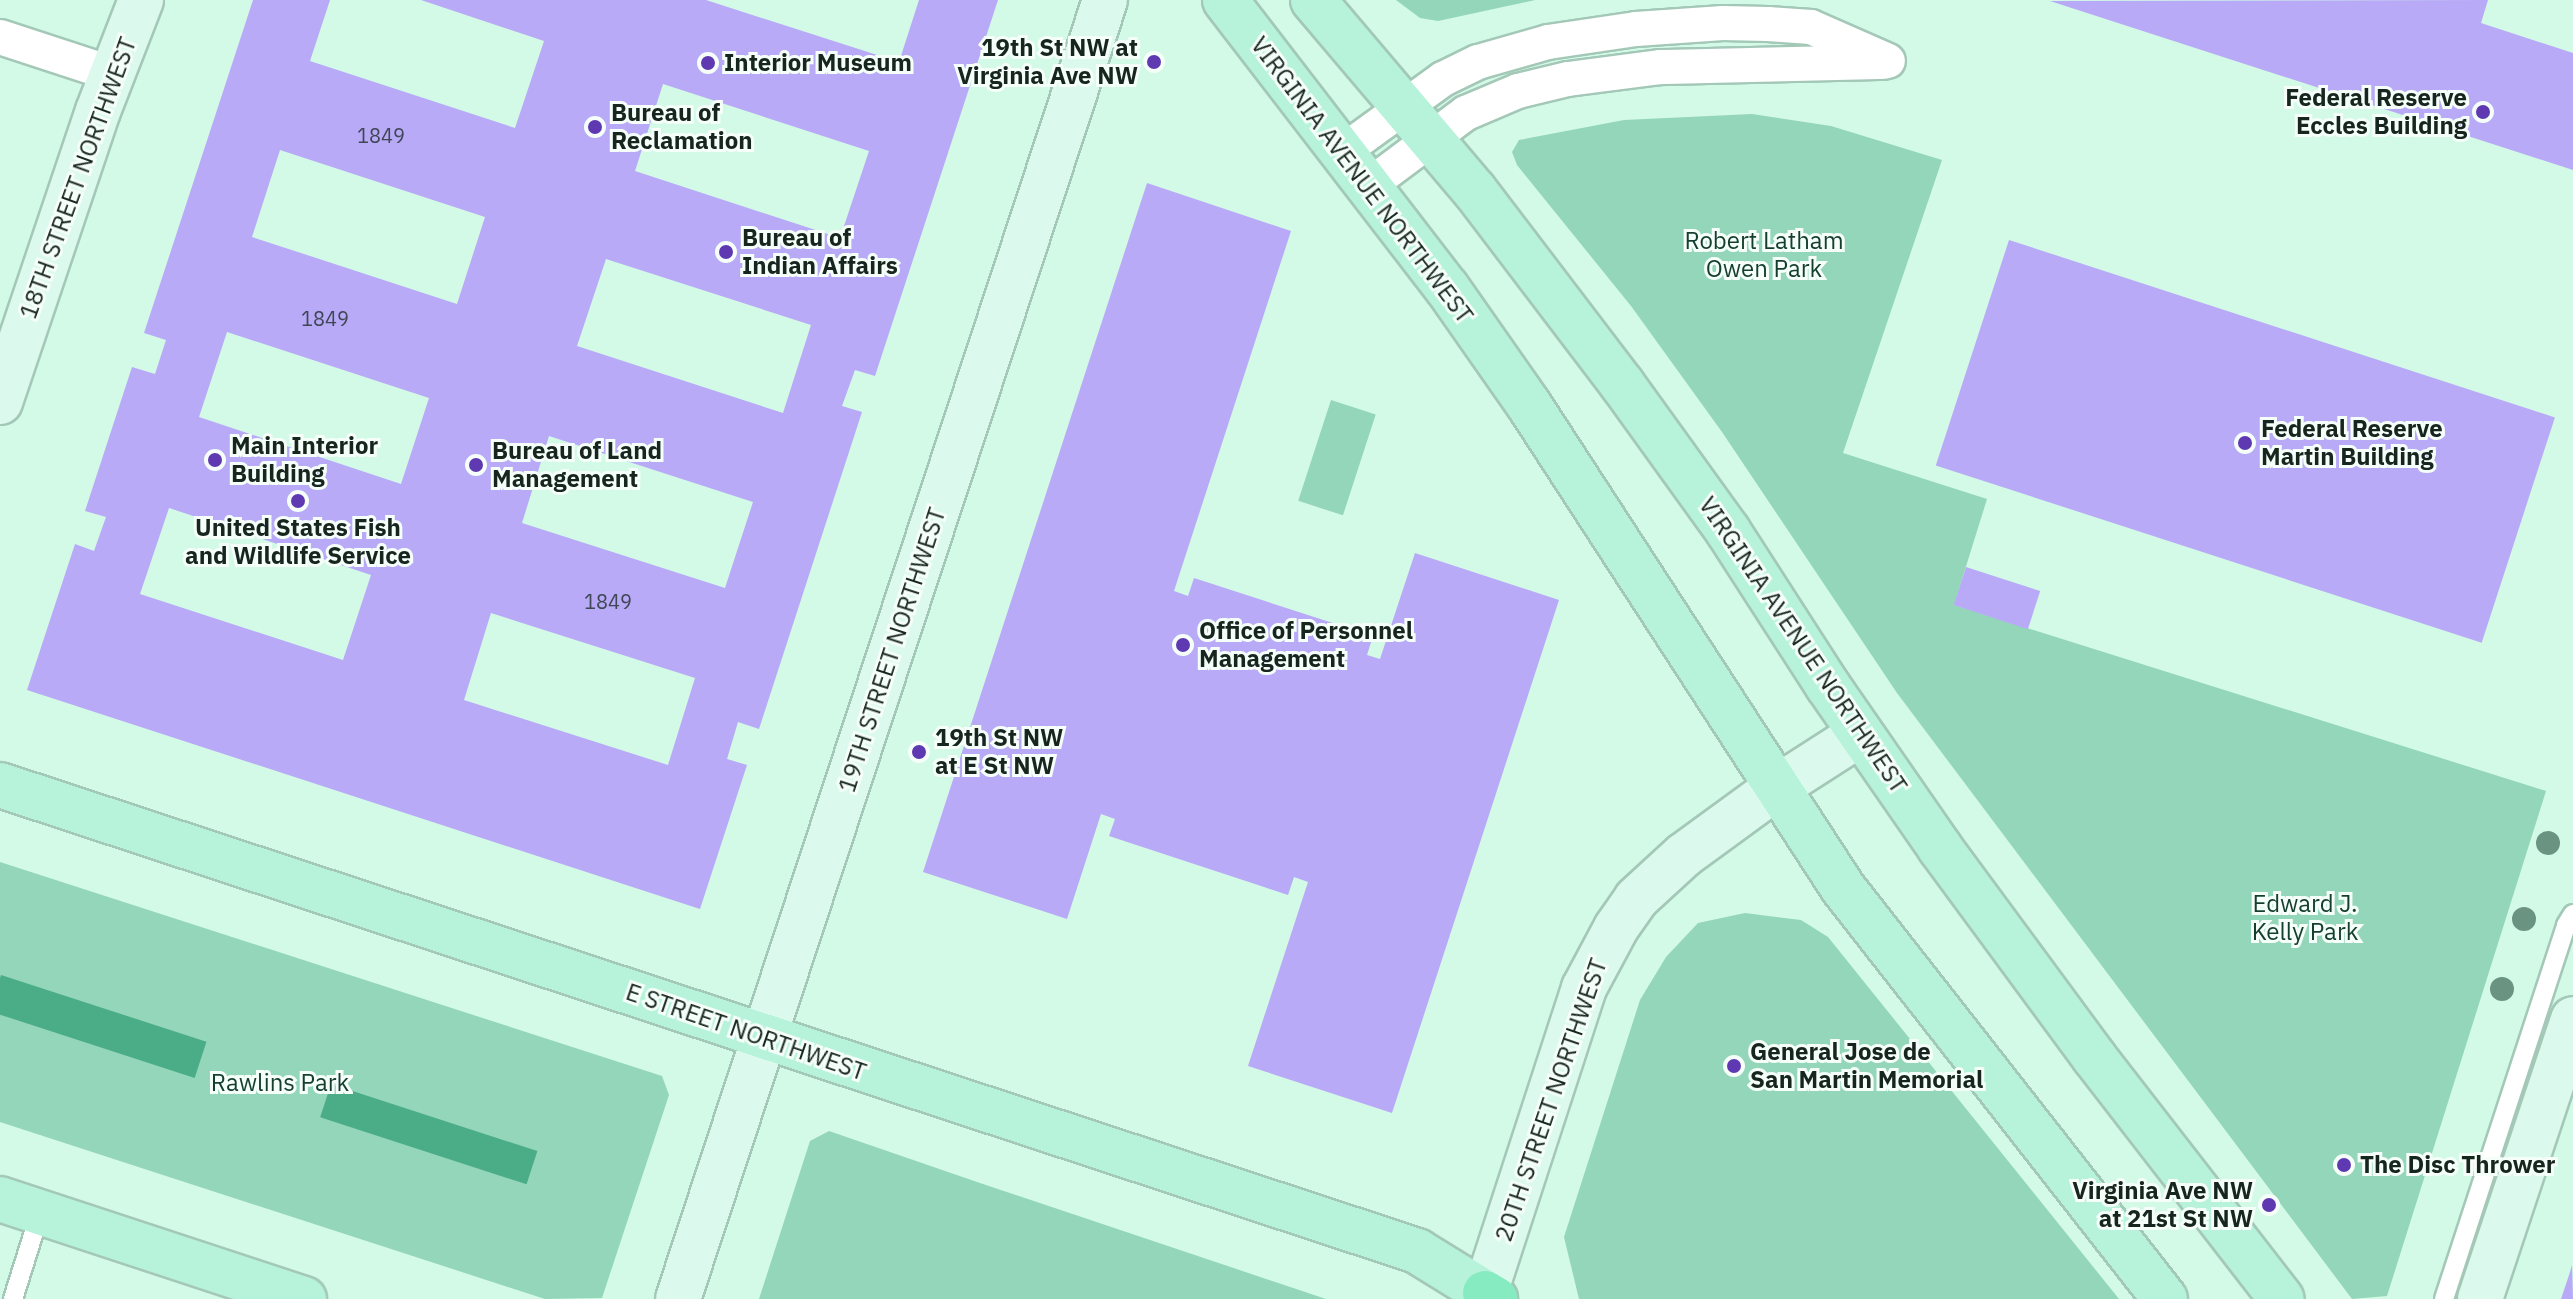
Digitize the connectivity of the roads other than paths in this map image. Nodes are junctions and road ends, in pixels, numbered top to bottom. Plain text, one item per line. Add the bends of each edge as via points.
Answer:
1 (141, 0) edge
2 (1105, 0) edge
3 (1225, 0) edge
4 (1313, 0) edge
5 (0, 37) edge
6 (113, 74) junction
7 (1416, 122) junction
8 (1342, 152) junction
9 (1367, 187) junction
10 (0, 402) edge
11 (1860, 734) junction
12 (0, 785) edge
13 (1776, 788) junction
14 (2573, 914) edge
15 (2573, 1019) edge
16 (764, 1036) junction
17 (20, 1206) edge
18 (1488, 1297) edge
19 (13, 1299) edge
20 (304, 1299) edge
21 (678, 1299) edge
22 (2165, 1299) edge
23 (2282, 1299) edge
24 (2444, 1299) edge
25 (2480, 1299) edge

1 - 6 main road, 18TH STREET NORTHWEST
2 - 16 main road, 19TH STREET NORTHWEST
3 - 8 main road, VIRGINIA AVENUE NORTHWEST
4 - 7 main road, VIRGINIA AVENUE NORTHWEST
5 - 6 street
6 - 10 main road, 18TH STREET NORTHWEST
7 - 7 street via 1568,79 1711,63 1803,66 1888,61 1811,27 1723,23 1636,29 1548,42 1478,62 1443,79
7 - 8 street
7 - 9 street
7 - 11 main road, VIRGINIA AVENUE NORTHWEST via 1475,191 1684,468
8 - 9 main road, VIRGINIA AVENUE NORTHWEST
9 - 13 main road, VIRGINIA AVENUE NORTHWEST via 1447,288 1546,430
11 - 13 main road, 20TH STREET NORTHWEST
11 - 23 main road, VIRGINIA AVENUE NORTHWEST via 2094,1057
12 - 16 main road, E STREET NORTHWEST
13 - 18 main road, 20TH STREET NORTHWEST via 1660,874 1636,899 1599,955 1584,988
13 - 22 main road, VIRGINIA AVENUE NORTHWEST via 1883,942
14 - 24 lane
15 - 25 main road
16 - 18 main road, E STREET NORTHWEST via 1417,1251
16 - 21 main road, 19TH STREET NORTHWEST
17 - 19 lane
17 - 20 main road

